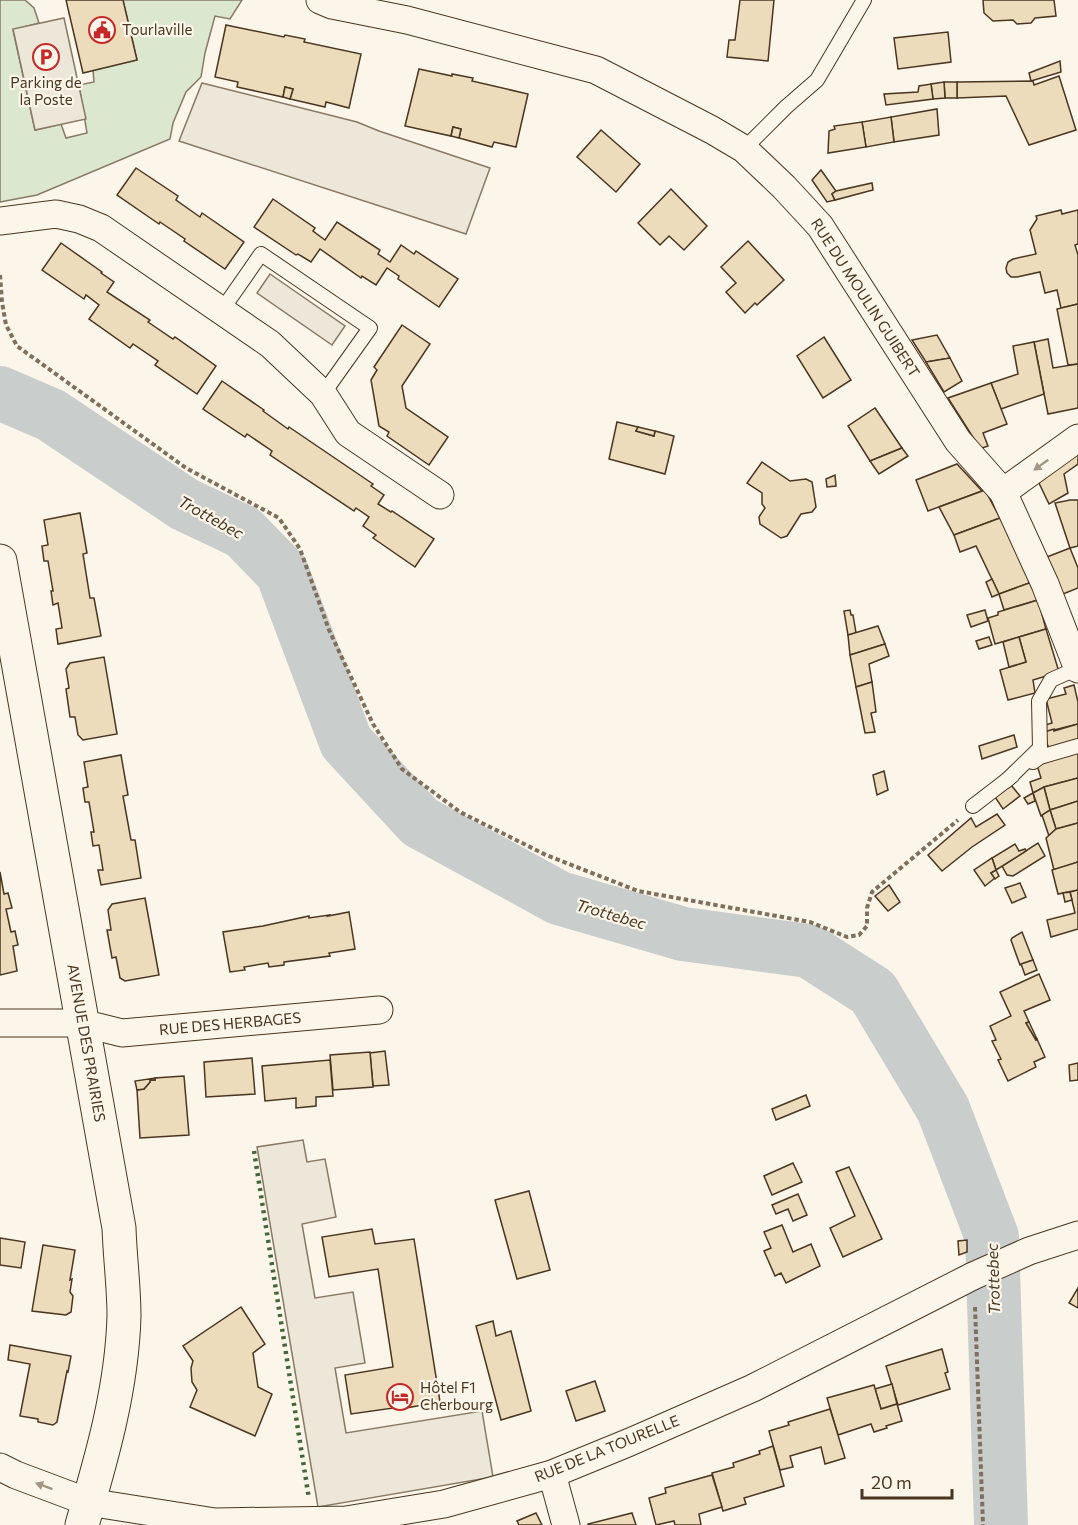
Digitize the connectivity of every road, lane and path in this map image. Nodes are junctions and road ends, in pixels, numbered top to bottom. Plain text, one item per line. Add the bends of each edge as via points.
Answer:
1 (320, 0) edge
2 (864, 0) edge
3 (744, 149) junction
4 (0, 221) edge
5 (0, 275) edge
6 (222, 310) junction
7 (323, 394) junction
8 (1078, 438) edge
9 (1003, 492) junction
10 (440, 495) dead end
11 (0, 561) edge
12 (9, 665) edge
13 (1078, 669) edge
14 (1078, 746) edge
15 (1006, 781) junction
16 (973, 806) joint
17 (379, 1010) dead end
18 (0, 1023) edge
19 (82, 1023) junction
20 (1078, 1235) edge
21 (977, 1274) junction
22 (0, 1467) edge
23 (552, 1474) junction
24 (85, 1514) edge
25 (566, 1525) edge
26 (983, 1525) edge

1 - 3 street, RUE DU MOULIN GUIBERT via 596,70
2 - 3 lane via 817,80
3 - 9 street, RUE DU MOULIN GUIBERT via 820,226 958,441
4 - 6 street via 56,214 79,219 101,228
5 - 16 path via 6,325 17,346 186,468 279,518 300,549 329,630 373,724 402,770 460,812 546,855 638,891 810,922 847,938 859,935 867,926 872,892
6 - 7 street via 270,344
6 - 7 lane via 261,254 369,328
7 - 10 street via 348,433
8 -> 9 street
9 - 13 street, RUE DU MOULIN GUIBERT
11 - 12 street, AVENUE DES PRAIRIES
12 - 19 street, AVENUE DES PRAIRIES
13 - 15 lane via 1051,680 1039,701 1040,748
14 - 15 lane via 1040,757
15 - 16 lane
17 - 19 street, RUE DES HERBAGES via 122,1033
18 - 19 street, RUE DES HERBAGES
19 - 24 street, AVENUE DES PRAIRIES via 119,1228 124,1316 107,1437
20 - 21 street, RUE DE LA TOURELLE
21 - 23 street, RUE DE LA TOURELLE via 753,1388
21 - 26 path
24 -> 22 street, RUE DE LA TOURELLE
23 - 24 street, RUE DE LA TOURELLE via 444,1504 346,1520 215,1522
23 - 25 street

